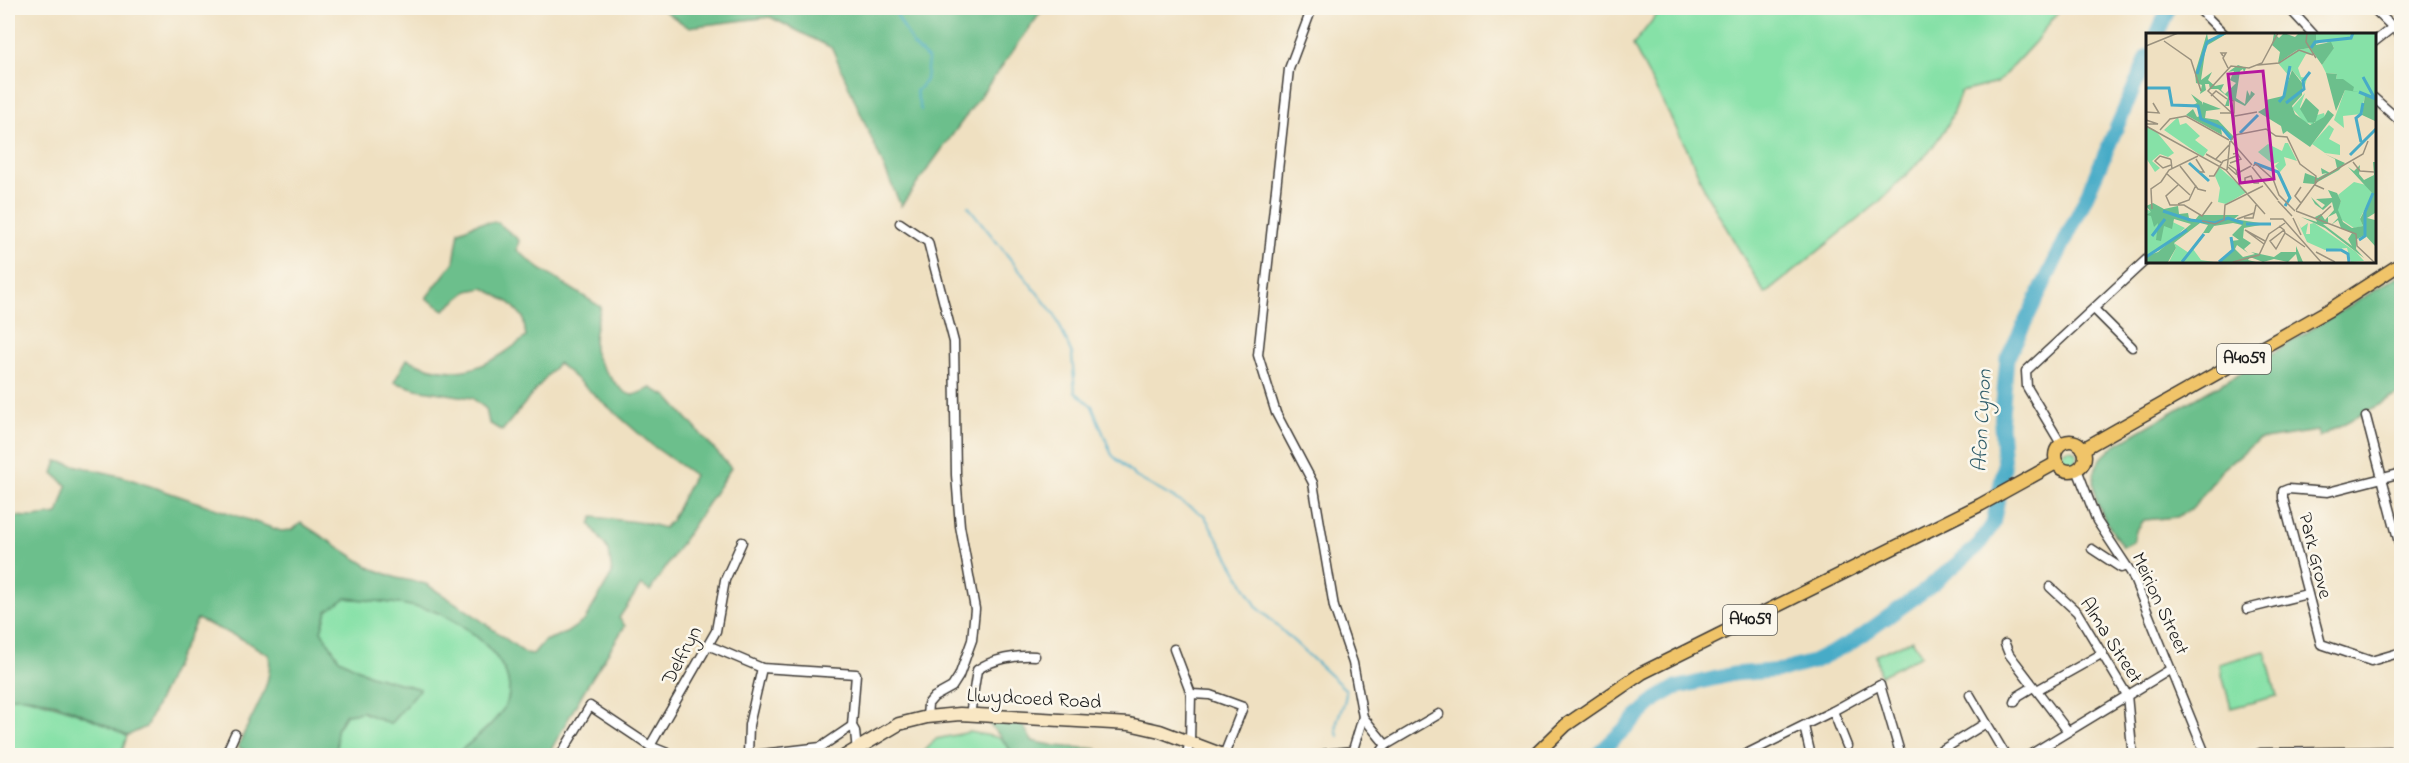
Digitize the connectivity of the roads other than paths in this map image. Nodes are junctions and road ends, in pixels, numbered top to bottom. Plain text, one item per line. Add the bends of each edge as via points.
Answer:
1 (1312, 8) edge
2 (2198, 8) edge
3 (2289, 8) edge
4 (2373, 8) edge
5 (2402, 20) edge
6 (2392, 26) junction
7 (2223, 33) edge
8 (2312, 33) edge
9 (2402, 36) edge
10 (2376, 40) edge
11 (2376, 100) edge
12 (2402, 123) edge
13 (900, 223) dead end
14 (2146, 260) edge
15 (2402, 263) edge
16 (2095, 310) junction
17 (2132, 347) dead end
18 (2366, 417) dead end
19 (2061, 444) junction
20 (2083, 449) junction
21 (2056, 463) junction
22 (2077, 469) junction
23 (2402, 473) edge
24 (2382, 478) junction
25 (742, 542) dead end
26 (2092, 549) dead end
27 (2402, 554) edge
28 (2126, 566) junction
29 (2050, 586) dead end
30 (2307, 594) junction
31 (2247, 609) dead end
32 (2005, 644) dead end
33 (710, 646) junction
34 (1174, 649) dead end
35 (2402, 652) edge
36 (2103, 653) junction
37 (1035, 656) dead end
38 (762, 668) junction
39 (2171, 669) junction
40 (2035, 689) junction
41 (1191, 694) junction
42 (2127, 694) junction
43 (1970, 695) dead end
44 (2015, 702) dead end
45 (1833, 711) junction
46 (1439, 714) dead end
47 (970, 715) junction
48 (927, 717) junction
49 (1363, 717) junction
50 (1986, 723) junction
51 (852, 726) junction
52 (1804, 726) junction
53 (2067, 730) junction
54 (235, 734) dead end
55 (1190, 742) junction
56 (1386, 745) junction
57 (650, 746) junction
58 (1847, 746) dead end
59 (2402, 751) edge
60 (857, 752) edge
61 (1939, 752) dead end
62 (1355, 754) edge
63 (746, 755) edge
64 (1225, 755) edge
65 (225, 756) edge
66 (560, 756) edge
67 (675, 756) edge
68 (845, 756) edge
69 (1185, 756) edge
70 (1324, 756) edge
71 (1378, 756) edge
72 (1533, 756) edge
73 (1742, 756) edge
74 (1811, 756) edge
75 (1901, 756) edge
76 (2006, 756) edge
77 (2028, 756) edge
78 (2135, 756) edge
79 (2206, 756) edge
80 (2253, 756) edge

1 - 49 street via 1289,69 1258,355 1276,412 1313,483 1334,607 1353,663
2 - 7 street
3 - 8 street
4 - 6 street
5 - 6 street
6 - 9 street
6 - 10 street
11 - 12 street
13 - 48 street via 928,242 954,342 960,526 975,609 972,640 959,676 952,687 928,704
14 - 16 street
15 - 20 main road, A4059 via 2329,310
16 - 17 street
16 - 19 street via 2026,371 2026,387
18 - 24 street
19 - 20 main road via 2076,442
19 - 21 main road via 2055,452
20 - 22 main road via 2085,458
21 - 22 main road via 2064,470
21 - 72 main road, A4059 via 1980,506 1641,673 1566,725
22 - 28 street, Meirion Street via 2097,521
23 - 24 street
24 - 27 street
24 - 30 street, Park Grove via 2328,492 2283,491
25 - 33 street, Delfryn via 725,580
26 - 28 street via 2121,568
28 - 39 street, Meirion Street
29 - 36 street, Alma Street via 2077,612
30 - 31 street
30 - 35 street, Park Grove via 2321,644 2371,661
32 - 40 street
33 - 38 street
33 - 57 street, Delfryn
34 - 41 street
36 - 40 street
36 - 42 street, Alma Street
37 - 47 street via 1019,655 977,670
38 - 51 street via 855,674
38 - 63 street
39 - 42 street
39 - 79 street, Meirion Street
40 - 44 street via 2018,696
40 - 53 street
41 - 55 street
41 - 64 street via 1210,695 1243,707
42 - 53 street
42 - 78 street, Alma Street
43 - 50 street
45 - 52 street
45 - 58 street
45 - 75 street via 1880,685
46 - 56 street
47 - 48 main road, Llwydcoed Road
47 - 55 main road, Llwydcoed Road via 1129,724
48 - 60 main road, Llwydcoed Road via 899,724
49 - 56 street
49 - 62 street
50 - 61 street
50 - 76 street
51 - 60 street
51 - 63 street via 821,747
52 - 73 street
52 - 74 street
53 - 77 street
54 - 65 street
55 - 64 main road, Llwydcoed Road
55 - 69 street
56 - 71 street
57 - 66 street via 590,706
57 - 67 street
59 - 80 street
60 - 68 main road, Llwydcoed Road
62 - 70 main road

